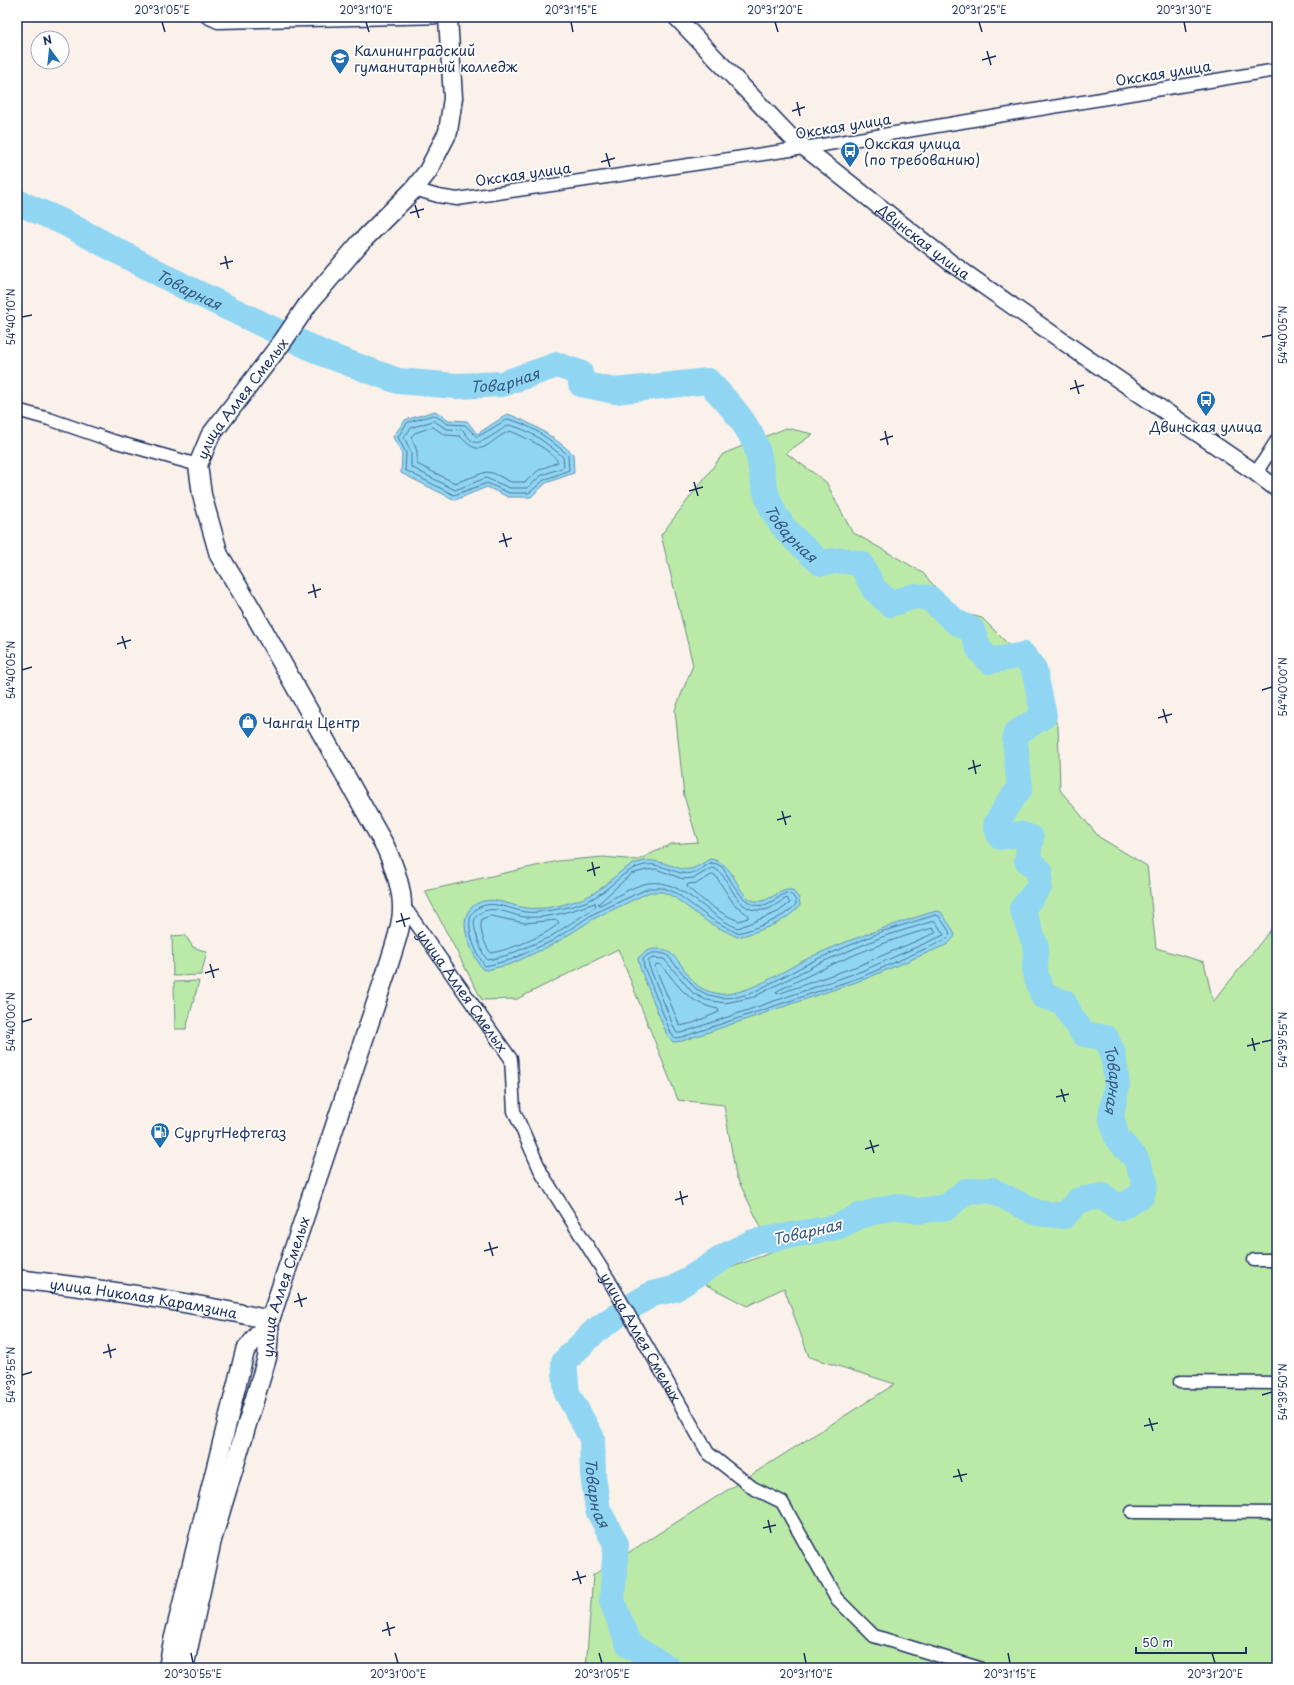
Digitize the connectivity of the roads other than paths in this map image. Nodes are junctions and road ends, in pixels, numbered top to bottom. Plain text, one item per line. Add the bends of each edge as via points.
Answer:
1 (206, 17) edge
2 (448, 17) edge
3 (676, 17) edge
4 (1277, 70) edge
5 (804, 148) junction
6 (414, 189) junction
7 (17, 410) edge
8 (1277, 440) edge
9 (198, 465) junction
10 (1256, 473) junction
11 (1277, 489) edge
12 (402, 909) junction
13 (1254, 1260) dead end
14 (1277, 1260) edge
15 (17, 1279) edge
16 (270, 1320) junction
17 (1180, 1382) dead end
18 (1277, 1383) edge
19 (1132, 1512) dead end
20 (1277, 1512) edge
21 (168, 1668) edge
22 (184, 1668) edge
23 (979, 1668) edge

1 - 2 street via 218,22
2 - 6 main road, улица Аллея Смелых via 453,98 448,132 428,171
3 - 5 street, Двинская улица via 791,138
4 - 5 street, Окская улица
5 - 6 street, Окская улица via 457,199
5 - 10 street, Двинская улица via 951,263
6 - 9 main road, улица Аллея Смелых via 360,243 308,304 210,436
7 - 9 street
8 - 10 street
9 - 12 main road, улица Аллея Смелых via 202,495 219,555 252,608 385,846 397,879
10 - 11 street, Двинская улица
12 - 16 main road, улица Аллея Смелых via 388,967
12 - 23 street, улица Аллея Смелых via 408,912 511,1059 514,1111 542,1174 609,1280 708,1453 753,1488 782,1502 836,1598 874,1636
13 - 14 street
15 - 16 main road, улица Николая Карамзина via 232,1311
16 - 21 main road via 245,1351
16 - 22 main road, улица Аллея Смелых via 267,1358 212,1540
17 - 18 street
19 - 20 street

